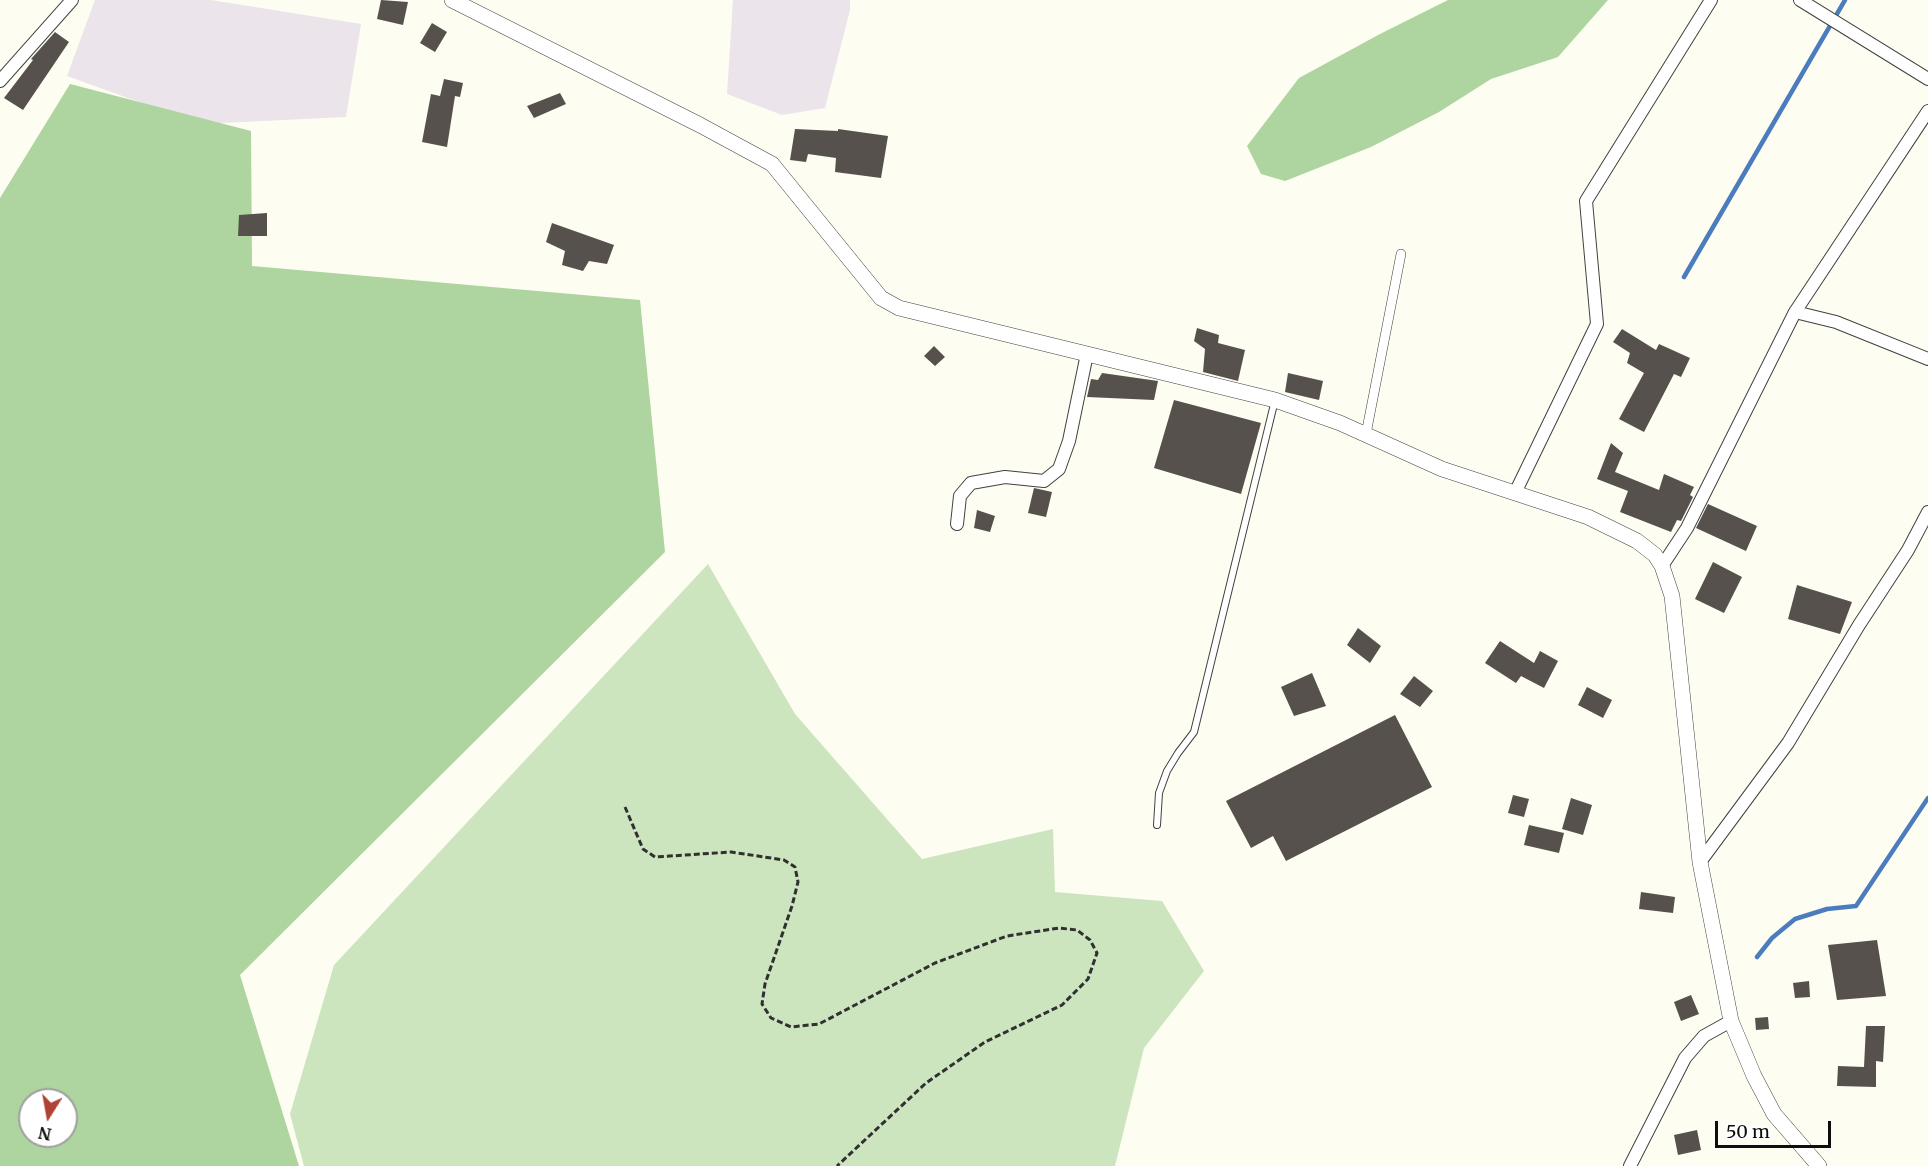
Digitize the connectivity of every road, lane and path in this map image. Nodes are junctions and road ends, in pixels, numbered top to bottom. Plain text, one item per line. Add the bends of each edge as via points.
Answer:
1 (72, 0) edge
2 (453, 0) edge
3 (1711, 0) edge
4 (1800, 0) edge
5 (1928, 78) edge
6 (0, 81) edge
7 (1928, 111) edge
8 (1401, 254) dead end
9 (1795, 312) junction
10 (1087, 354) junction
11 (1928, 359) edge
12 (1275, 400) junction
13 (1366, 434) junction
14 (1515, 493) junction
15 (1928, 512) edge
16 (957, 524) dead end
17 (1662, 566) junction
18 (625, 807) dead end
19 (1157, 825) dead end
20 (1700, 862) junction
21 (1731, 1021) junction
22 (837, 1166) edge
23 (1630, 1166) edge
24 (1818, 1166) edge

1 - 6 street
2 - 10 street via 772,164 881,298 899,308
3 - 14 street via 1586,201 1597,324
4 - 5 street
7 - 9 street
8 - 13 street
9 - 11 street via 1836,322
9 - 17 street via 1687,528
10 - 12 street
10 - 16 street via 1069,441 1059,469 1044,481 1005,477 971,483 960,496
12 - 13 street
12 - 19 lane via 1194,732 1163,782
13 - 14 street via 1442,469
14 - 17 street via 1588,518 1637,541
15 - 20 street via 1788,743
17 - 20 street via 1672,596
18 - 22 path via 643,849 655,857 731,852 784,860 795,867 798,882 762,1004 771,1018 791,1026 819,1024 935,963 1007,936 1059,928 1077,930 1090,940 1097,953 1088,979 1062,1005 985,1042 926,1083
20 - 21 street
21 - 23 street via 1704,1036 1685,1058
21 - 24 street via 1774,1114

